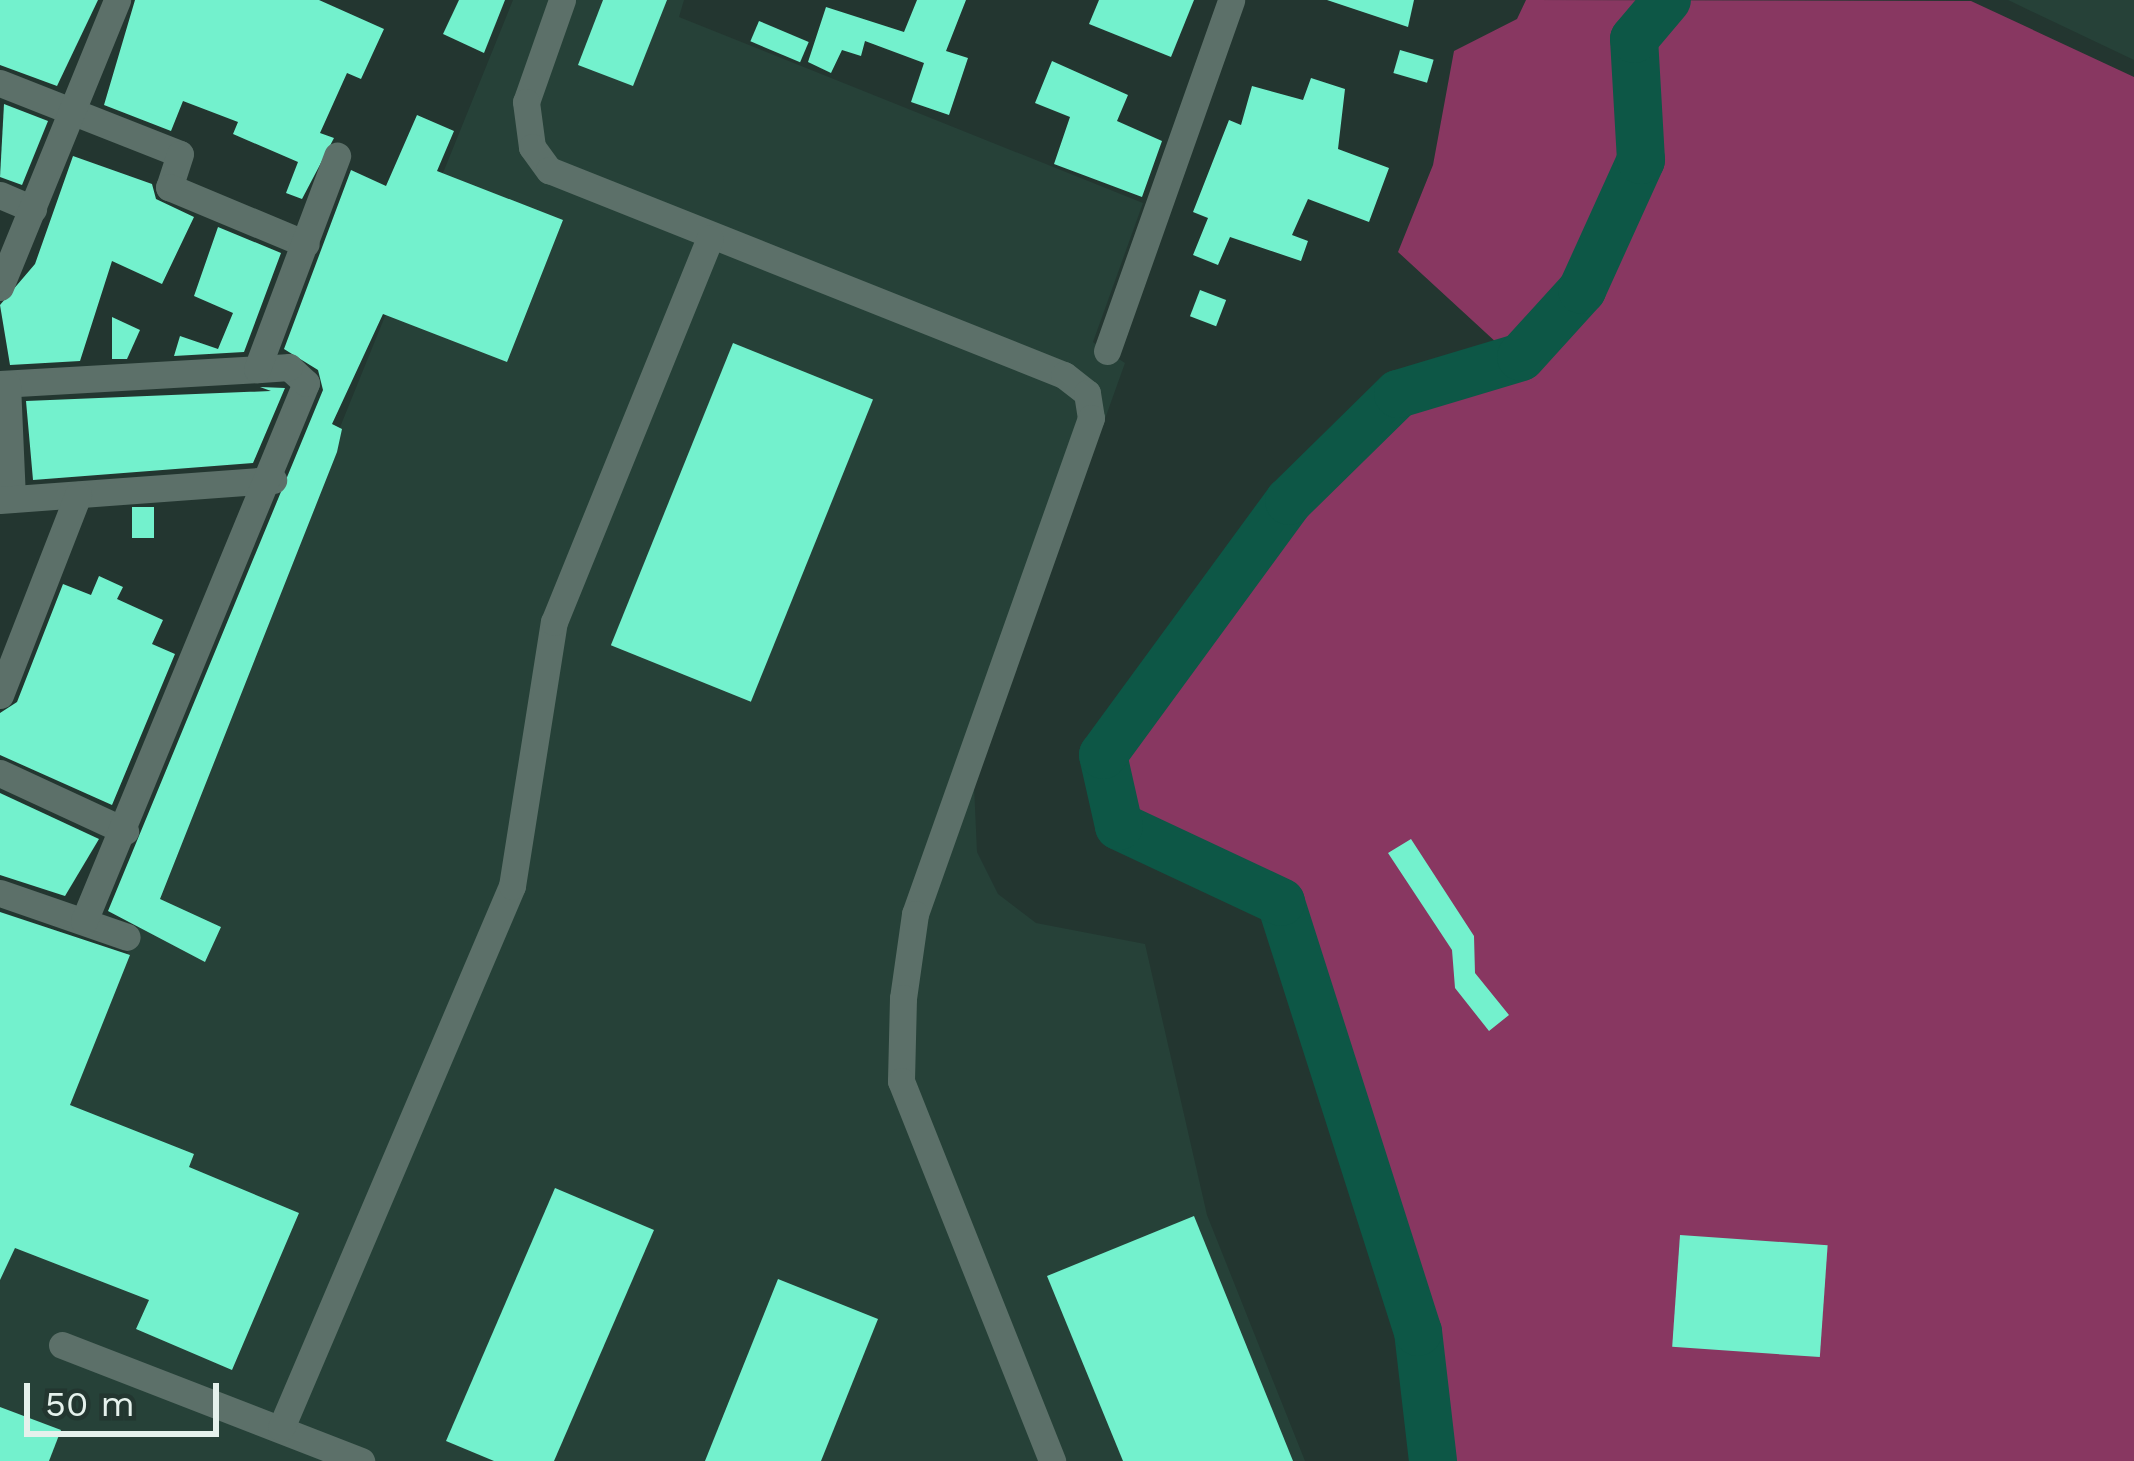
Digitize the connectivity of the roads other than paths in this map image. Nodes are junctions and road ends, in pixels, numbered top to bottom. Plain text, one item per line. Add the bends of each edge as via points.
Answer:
1 (117, 0) edge
2 (562, 0) edge
3 (1231, 0) edge
4 (0, 83) edge
5 (73, 113) junction
6 (337, 156) dead end
7 (0, 195) edge
8 (33, 208) junction
9 (710, 238) junction
10 (306, 244) junction
11 (0, 287) edge
12 (1107, 351) dead end
13 (257, 369) junction
14 (4, 384) edge
15 (273, 480) junction
16 (78, 494) junction
17 (6, 500) edge
18 (4, 677) edge
19 (0, 773) edge
20 (125, 831) junction
21 (0, 893) edge
22 (84, 921) junction
23 (127, 937) dead end
24 (62, 1346) dead end
25 (281, 1428) junction
26 (361, 1461) edge
27 (1052, 1461) edge

1 - 5 street
2 - 9 street via 526,102 532,148 549,170
3 - 12 street
4 - 5 street
5 - 8 street
5 - 10 street via 180,154 169,188
6 - 10 street
7 - 8 street
8 - 11 street
9 - 25 street via 554,622 512,886
9 - 27 street via 1064,374 1087,393 1091,418 915,914 903,998 901,1081
10 - 13 street
13 - 14 street
13 - 15 street via 289,367 306,383
14 - 17 street
15 - 16 street
15 - 20 street
16 - 17 street
16 - 18 street
19 - 20 street
20 - 22 street
21 - 22 street
22 - 23 street
24 - 25 street
25 - 26 street

